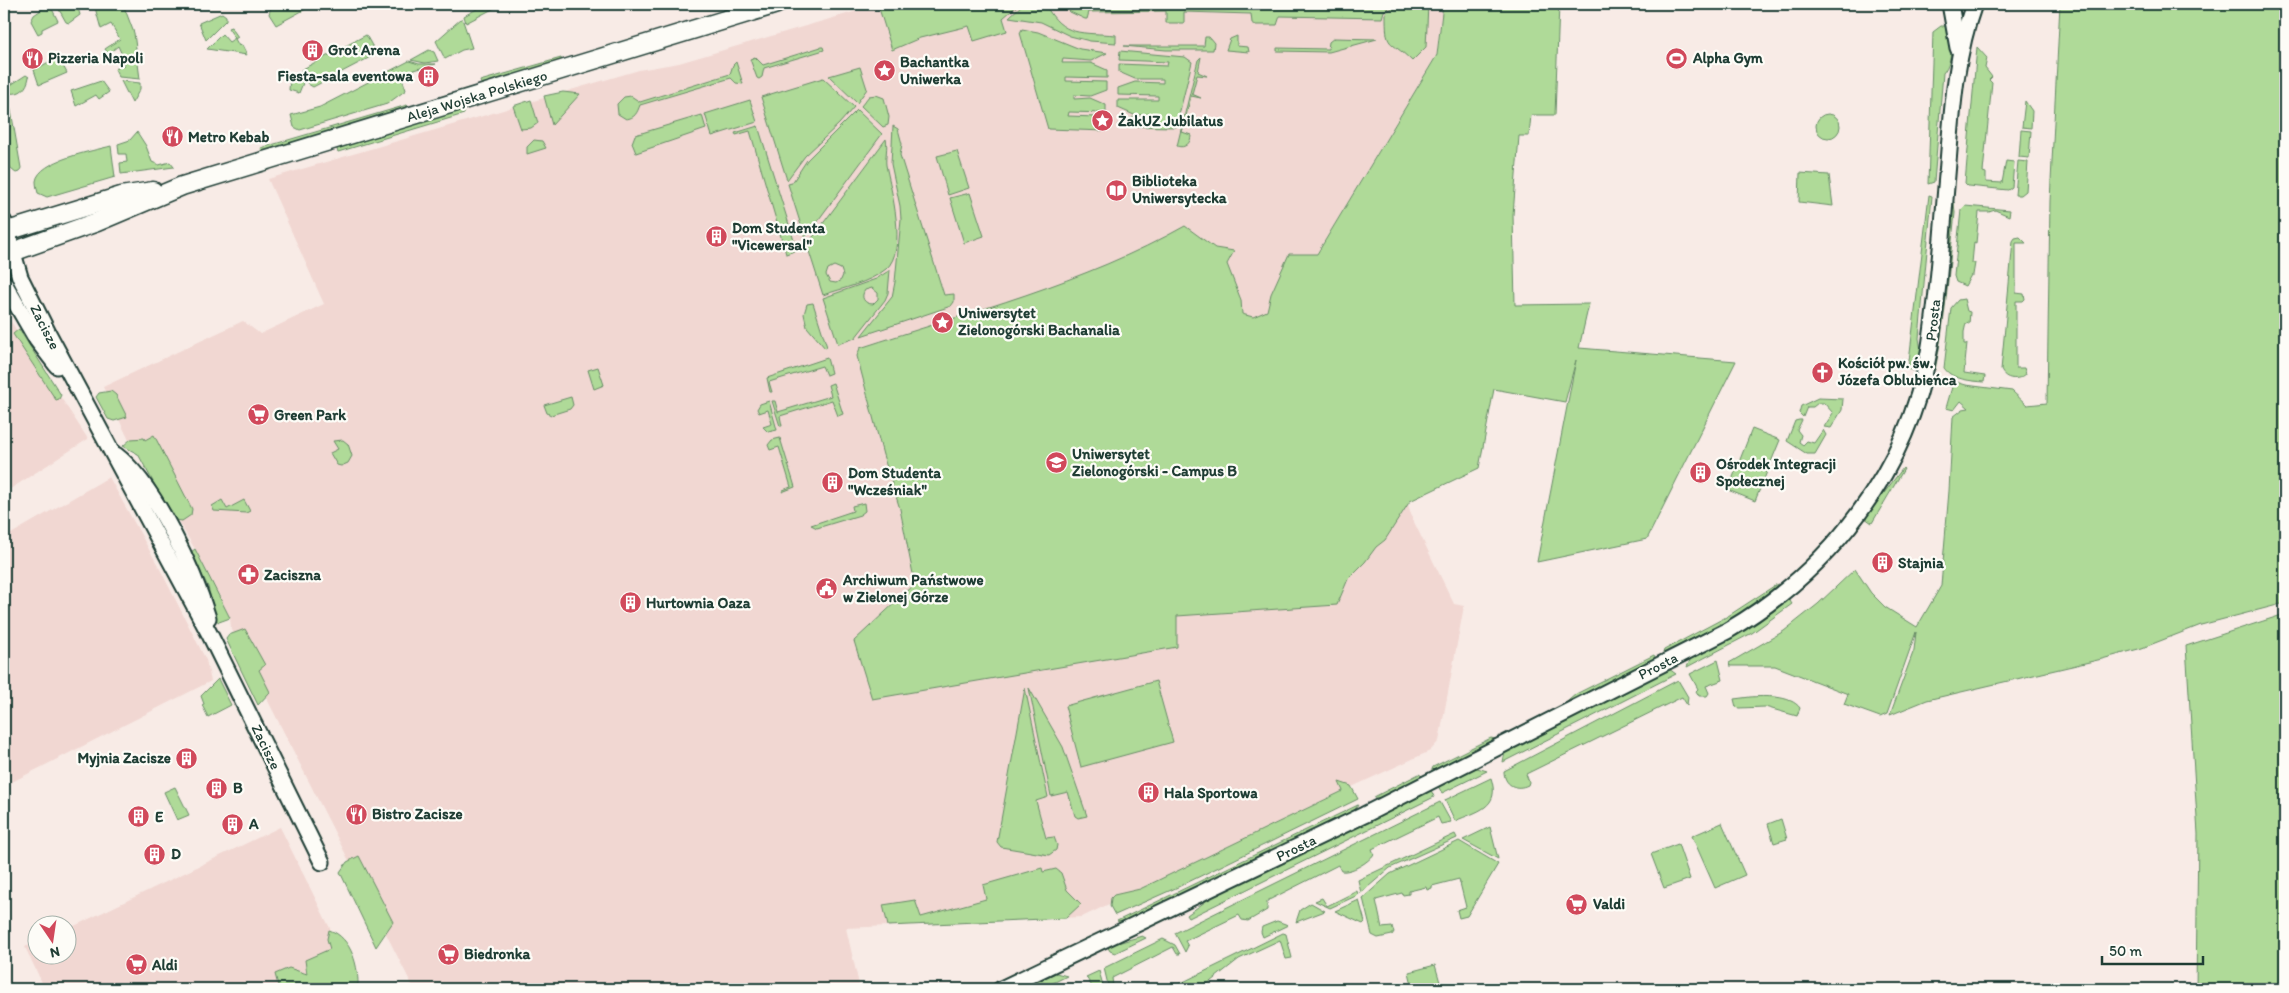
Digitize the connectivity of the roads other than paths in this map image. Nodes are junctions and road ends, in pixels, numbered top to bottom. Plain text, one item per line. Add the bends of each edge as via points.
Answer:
1 (777, 4) edge
2 (1950, 4) edge
3 (1974, 4) edge
4 (1959, 55) junction
5 (178, 187) junction
6 (5, 228) edge
7 (8, 254) edge
8 (4, 282) edge
9 (82, 399) junction
10 (322, 862) dead end
11 (1001, 989) edge

1 - 5 main road, Aleja Wojska Polskiego
2 - 4 street, Prosta
3 - 4 street, Prosta
4 - 11 street, Prosta via 1932,328 1923,378 1905,431 1883,476 1852,522 1816,565 1750,617 1718,635 1364,815
5 - 6 main road, Aleja Wojska Polskiego via 121,196
5 - 7 main road, Aleja Wojska Polskiego via 97,222
6 - 7 street, Zacisze
7 - 9 street, Zacisze
8 - 9 street, Zacisze via 37,340
9 - 10 street, Zacisze via 209,633

